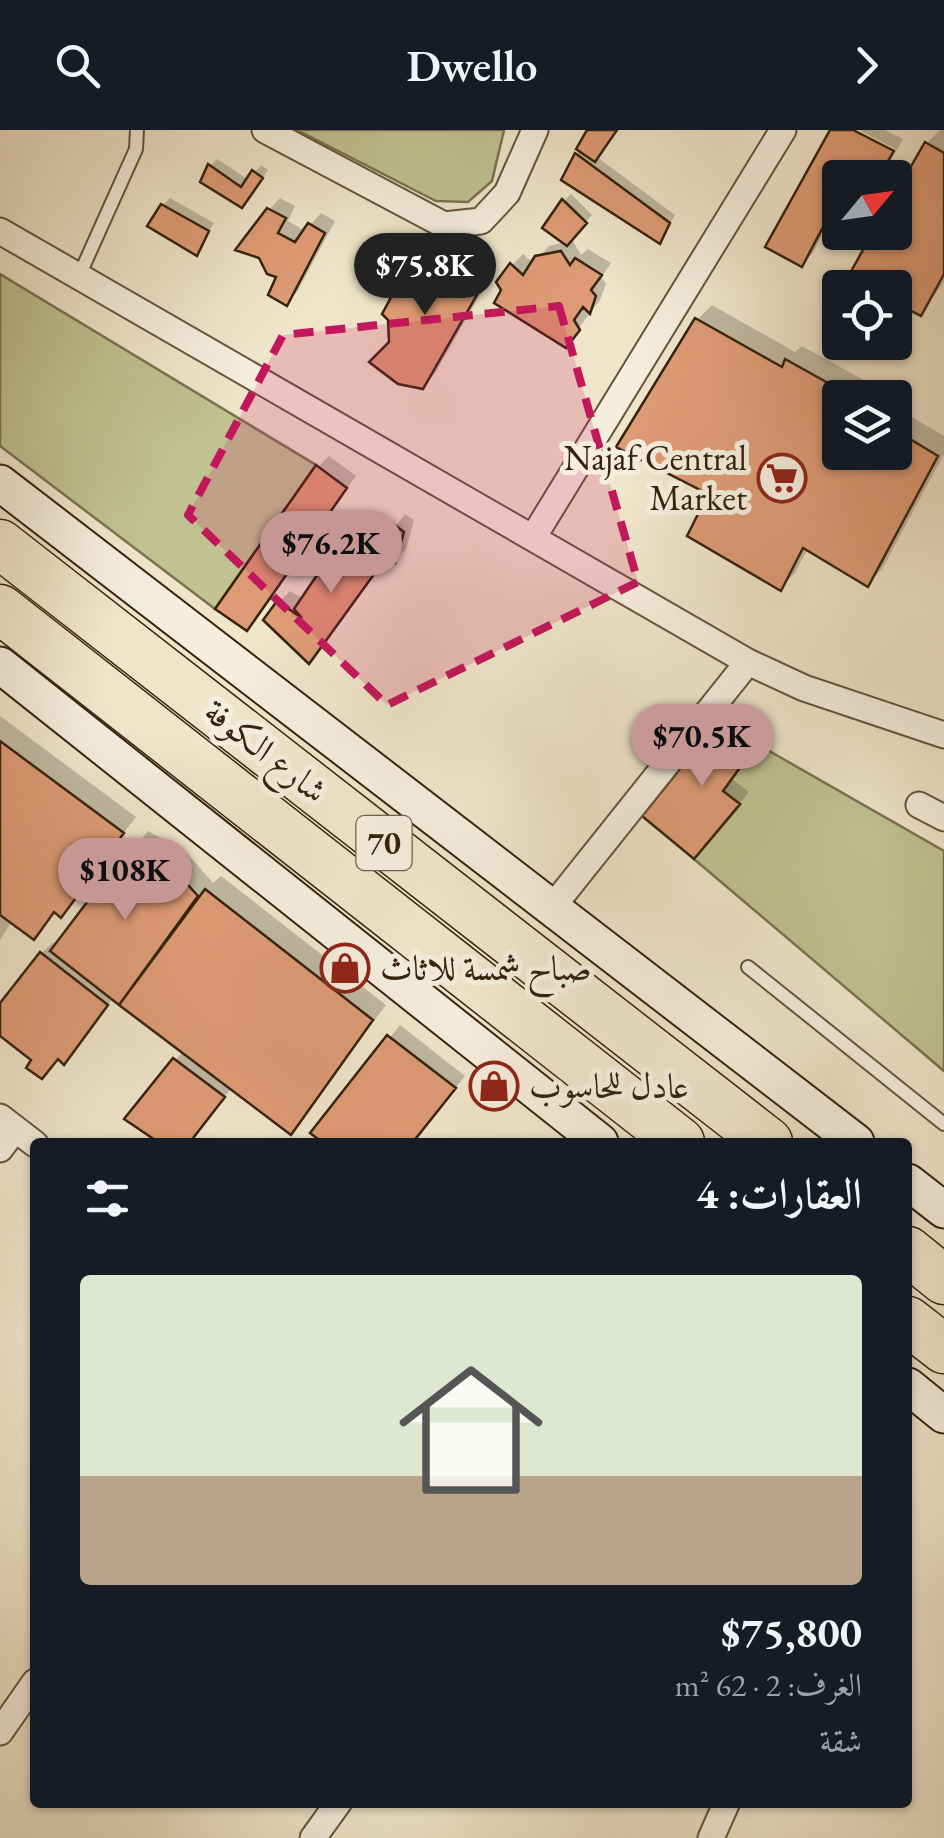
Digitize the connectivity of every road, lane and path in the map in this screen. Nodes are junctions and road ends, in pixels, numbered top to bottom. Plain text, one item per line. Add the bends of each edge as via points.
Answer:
1 (136, 130) edge
2 (265, 130) edge
3 (535, 130) edge
4 (783, 130) edge
5 (0, 231) edge
6 (79, 276) junction
7 (0, 483) edge
8 (534, 536) junction
9 (0, 544) edge
10 (0, 609) edge
11 (748, 662) junction
12 (0, 665) edge
13 (944, 735) edge
14 (919, 805) dead end
15 (944, 818) edge
16 (550, 910) junction
17 (748, 967) dead end
18 (944, 1124) edge
19 (595, 1138) edge
20 (675, 1138) edge
21 (763, 1138) edge
22 (851, 1138) edge
23 (912, 1185) edge
24 (944, 1210) edge
25 (912, 1255) edge
26 (944, 1280) edge
27 (912, 1389) edge
28 (944, 1415) edge
29 (30, 1689) edge
30 (0, 1732) edge
31 (335, 1808) edge
32 (725, 1808) edge
33 (314, 1838) edge
34 (712, 1838) edge

1 - 6 lane via 136,149
2 - 3 street via 444,225 481,221 508,193
4 - 8 street
5 - 6 street
6 - 8 street
7 - 16 main road
8 - 11 street
9 - 21 highway, شارع الكوفة / 70
10 - 20 highway, شارع الكوفة / 70
11 - 13 street
11 - 16 street
12 - 19 main road
14 - 15 street
16 - 22 main road
17 - 18 lane
23 - 24 main road
25 - 26 highway
27 - 28 main road
29 - 30 street
31 - 33 street
32 - 34 street

